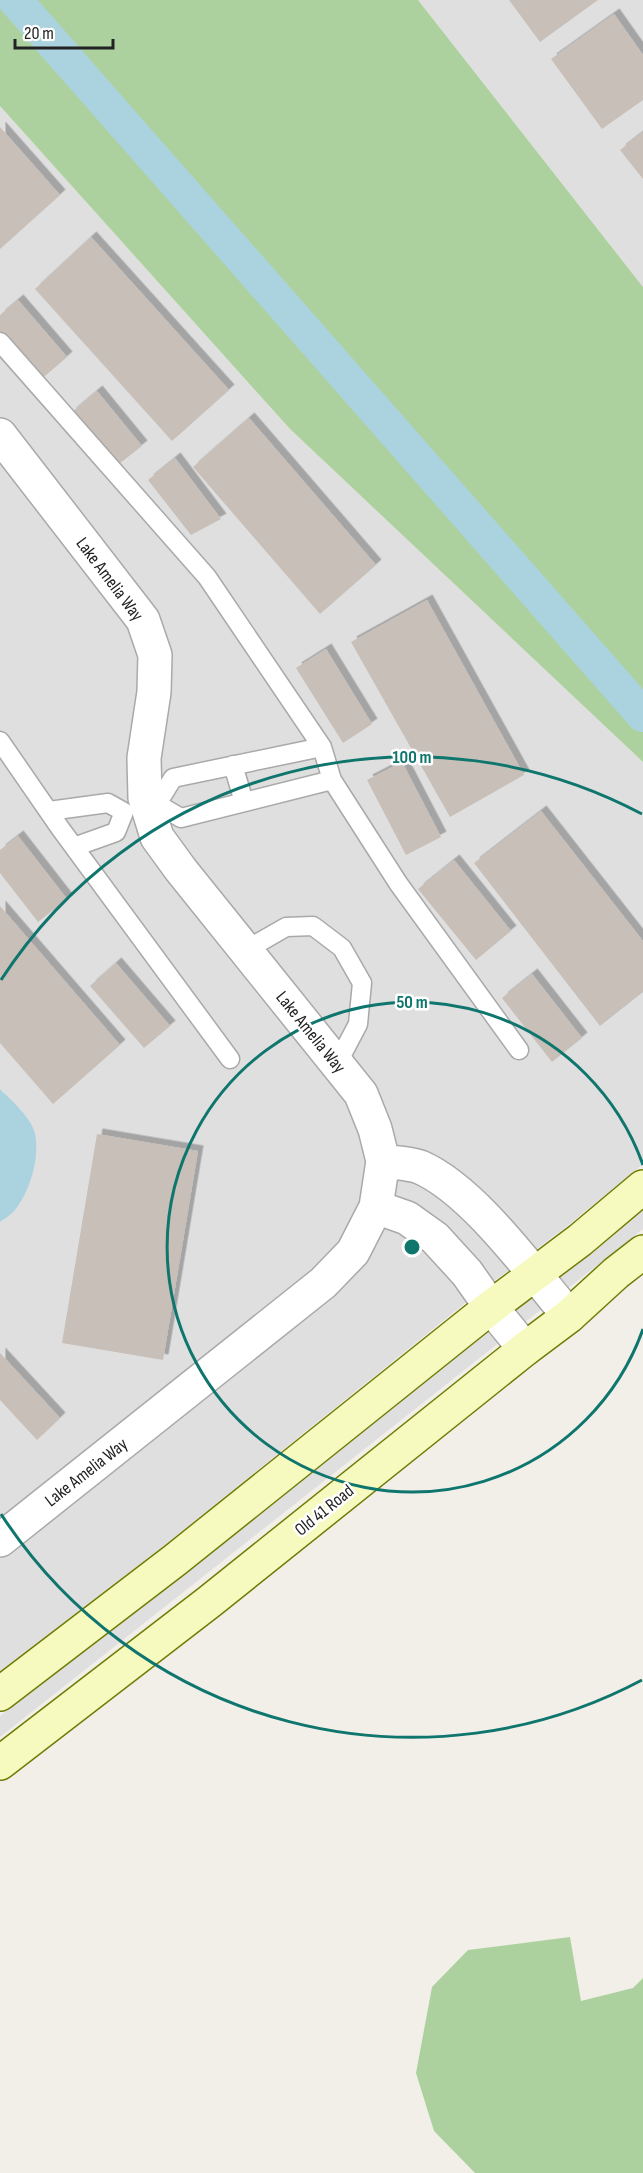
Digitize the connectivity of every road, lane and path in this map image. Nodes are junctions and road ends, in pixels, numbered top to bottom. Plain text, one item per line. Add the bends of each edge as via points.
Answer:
1 (0, 342) edge
2 (0, 435) edge
3 (0, 741) edge
4 (322, 747) junction
5 (233, 765) junction
6 (332, 780) junction
7 (244, 802) junction
8 (143, 808) junction
9 (49, 811) junction
10 (74, 847) junction
11 (246, 950) junction
12 (519, 1050) dead end
13 (230, 1059) dead end
14 (337, 1064) junction
15 (383, 1161) junction
16 (643, 1188) edge
17 (376, 1207) junction
18 (643, 1252) edge
19 (534, 1274) junction
20 (490, 1306) junction
21 (569, 1316) junction
22 (525, 1349) junction
23 (0, 1540) edge
24 (0, 1694) edge
25 (0, 1763) edge

1 - 4 lane via 207,577
2 - 8 street, Lake Amelia Way via 142,620 155,655
3 - 9 lane
4 - 5 lane
4 - 6 lane
5 - 7 lane
5 - 8 lane via 173,778
6 - 7 lane
6 - 12 lane via 398,883
7 - 8 lane via 181,818
8 - 9 lane via 108,803
8 - 10 lane via 117,832
8 - 11 street, Lake Amelia Way via 158,837
9 - 10 lane
10 - 13 lane
11 - 14 street, Lake Amelia Way
11 - 14 lane via 286,927 313,926 342,948 362,983 358,1024
14 - 15 street, Lake Amelia Way via 361,1094
15 - 17 street, Lake Amelia Way
15 - 19 street via 418,1166 457,1189
16 - 19 street
17 - 20 street via 407,1218 435,1238
17 - 23 street, Lake Amelia Way via 353,1252 323,1283
18 - 21 street, Old 41 Road
19 - 20 street
19 - 21 street
20 - 22 street
20 - 24 street via 175,1560
21 - 22 street, Old 41 Road
22 - 25 street, Old 41 Road

